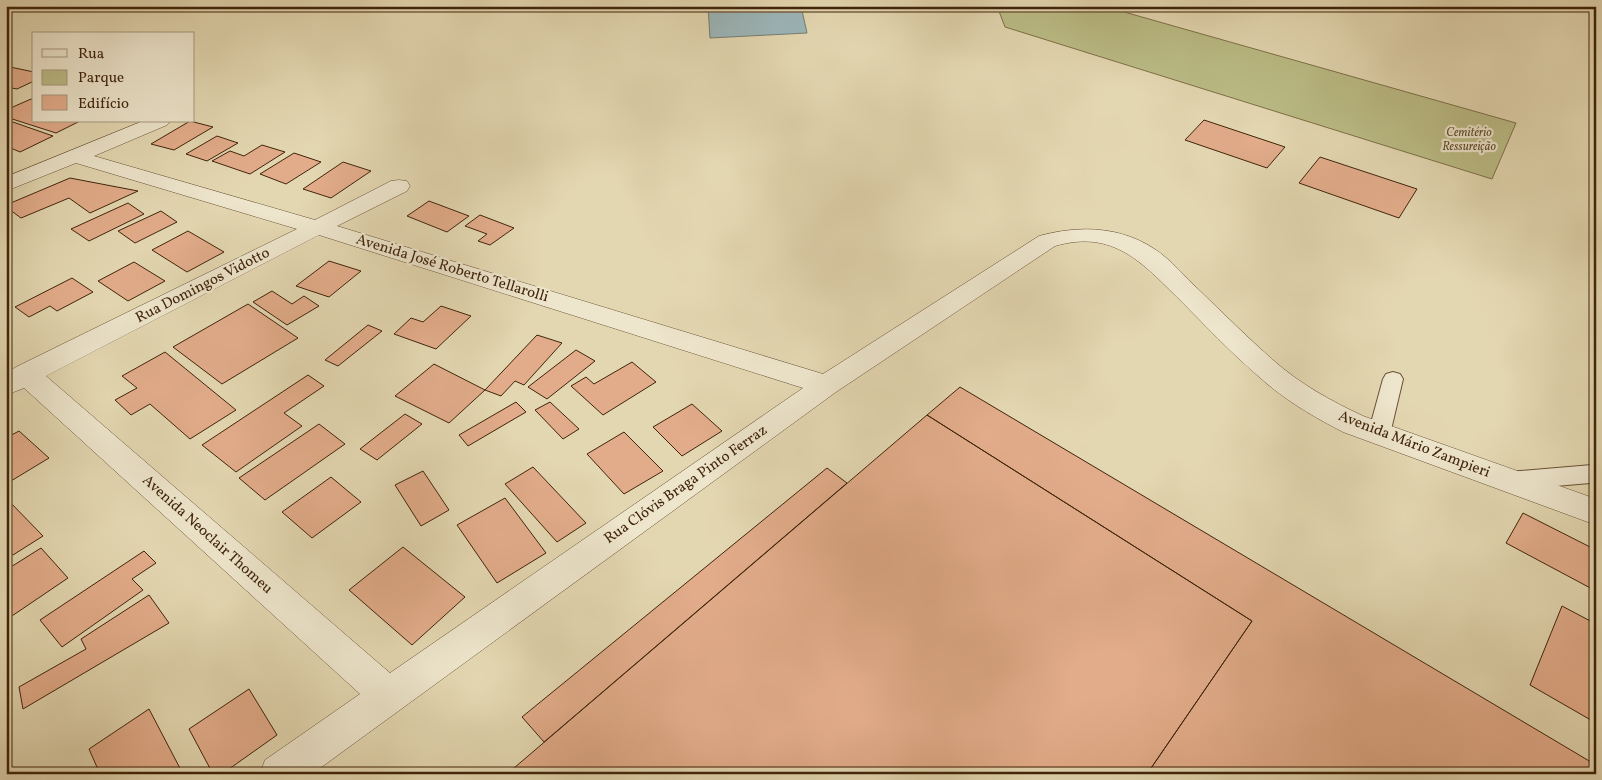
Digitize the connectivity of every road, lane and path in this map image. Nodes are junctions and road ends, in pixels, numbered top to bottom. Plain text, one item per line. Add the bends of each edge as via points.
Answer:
1 (158, 122) edge
2 (76, 157) junction
3 (6, 185) edge
4 (400, 186) dead end
5 (319, 228) junction
6 (1109, 238) joint
7 (1393, 379) dead end
8 (16, 380) edge
9 (826, 385) junction
10 (1380, 434) junction
11 (1596, 476) edge
12 (1506, 481) junction
13 (1596, 512) edge
14 (389, 696) junction
15 (280, 774) edge

1 - 2 street
2 - 3 street
2 - 5 street, Avenida José Roberto Tellarolli
4 - 5 street, Rua Domingos Vidotto
5 - 8 street, Rua Domingos Vidotto
5 - 9 street, Avenida José Roberto Tellarolli
6 - 9 street, Rua Clóvis Braga Pinto Ferraz via 1075,235 1047,241
6 - 10 street, Avenida Mário Zampieri via 1149,256 1290,388 1319,407
7 - 10 lane
8 - 14 street, Avenida Neoclair Thomeu
9 - 14 street, Rua Clóvis Braga Pinto Ferraz
10 - 12 street, Avenida Mário Zampieri
11 - 12 lane
12 - 13 street, Avenida Mário Zampieri
14 - 15 street, Rua Clóvis Braga Pinto Ferraz

